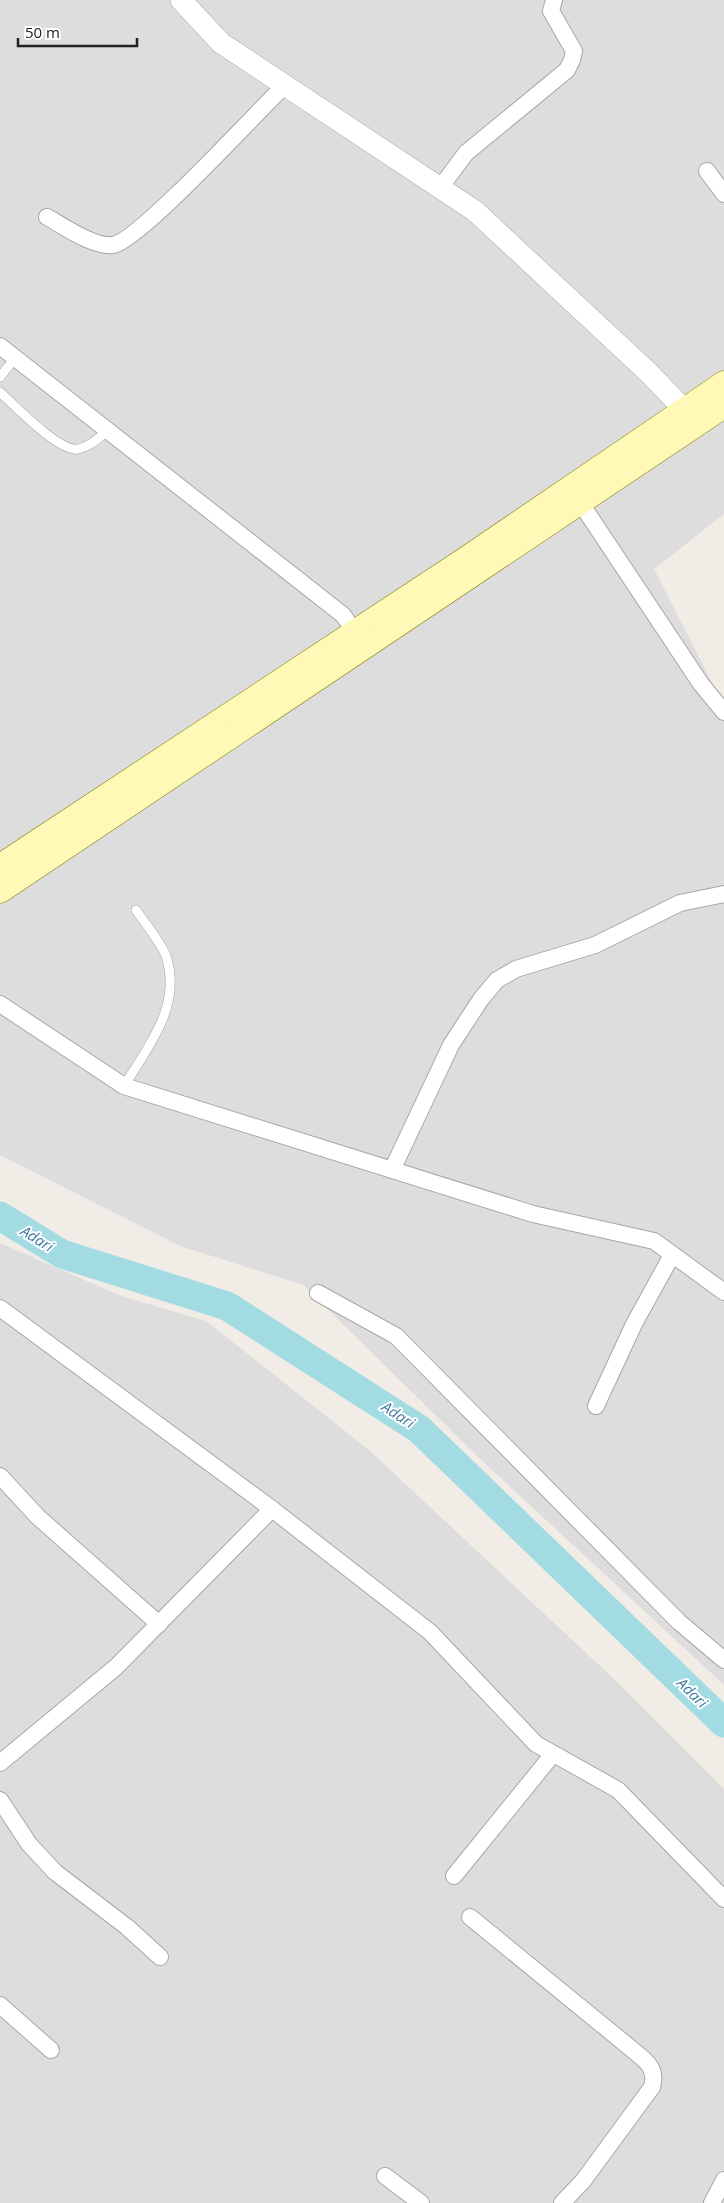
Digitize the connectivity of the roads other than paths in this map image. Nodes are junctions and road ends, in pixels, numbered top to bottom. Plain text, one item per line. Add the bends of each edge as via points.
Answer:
1 (181, 0) edge
2 (554, 0) edge
3 (285, 85) junction
4 (706, 171) dead end
5 (440, 188) junction
6 (724, 194) edge
7 (47, 217) dead end
8 (0, 346) edge
9 (15, 358) junction
10 (0, 377) edge
11 (724, 383) edge
12 (0, 392) edge
13 (724, 406) edge
14 (691, 417) junction
15 (108, 430) junction
16 (580, 502) junction
17 (355, 632) junction
18 (724, 712) edge
19 (0, 866) edge
20 (0, 891) edge
21 (724, 894) edge
22 (136, 910) dead end
23 (0, 1004) edge
24 (124, 1086) junction
25 (392, 1170) junction
26 (672, 1255) junction
27 (724, 1292) edge
28 (318, 1293) dead end
29 (0, 1308) edge
30 (596, 1406) dead end
31 (0, 1476) edge
32 (272, 1509) junction
33 (159, 1624) junction
34 (724, 1660) edge
35 (553, 1754) junction
36 (0, 1764) edge
37 (0, 1800) edge
38 (454, 1876) dead end
39 (724, 1899) edge
40 (470, 1917) dead end
41 (160, 1957) dead end
42 (0, 2005) edge
43 (50, 2050) dead end
44 (385, 2176) dead end
45 (724, 2180) edge
46 (421, 2203) edge
47 (562, 2203) edge
48 (712, 2203) edge

1 - 3 street via 221,42
2 - 5 street via 550,11 574,51 567,70 466,153
3 - 5 street
3 - 7 street via 149,222 122,243 110,246 88,239
4 - 6 street
5 - 14 street via 475,211
8 - 9 street
9 - 10 lane
9 - 15 street
11 - 14 main road
12 - 15 lane via 66,447 77,450 91,444
13 - 14 main road
14 - 16 main road
14 - 17 main road
15 - 17 street via 343,616
16 - 18 street via 701,684
16 - 20 main road
17 - 19 main road
21 - 25 street via 680,903 595,945 516,969 497,980 451,1045
22 - 24 lane via 167,957 171,985 167,1011
23 - 24 street
24 - 25 street
25 - 26 street via 533,1214 654,1242
26 - 27 street
26 - 30 street via 634,1324
28 - 34 street via 396,1336 679,1622
29 - 32 street
31 - 33 street via 38,1517
32 - 33 street
32 - 35 street via 430,1632 536,1744
33 - 36 street via 116,1667
35 - 38 street
35 - 39 street via 618,1790
37 - 41 street via 29,1844 55,1872 127,1927
40 - 47 street via 634,2051 651,2066 655,2077 652,2087 589,2173
42 - 43 street
44 - 46 street
45 - 48 street

